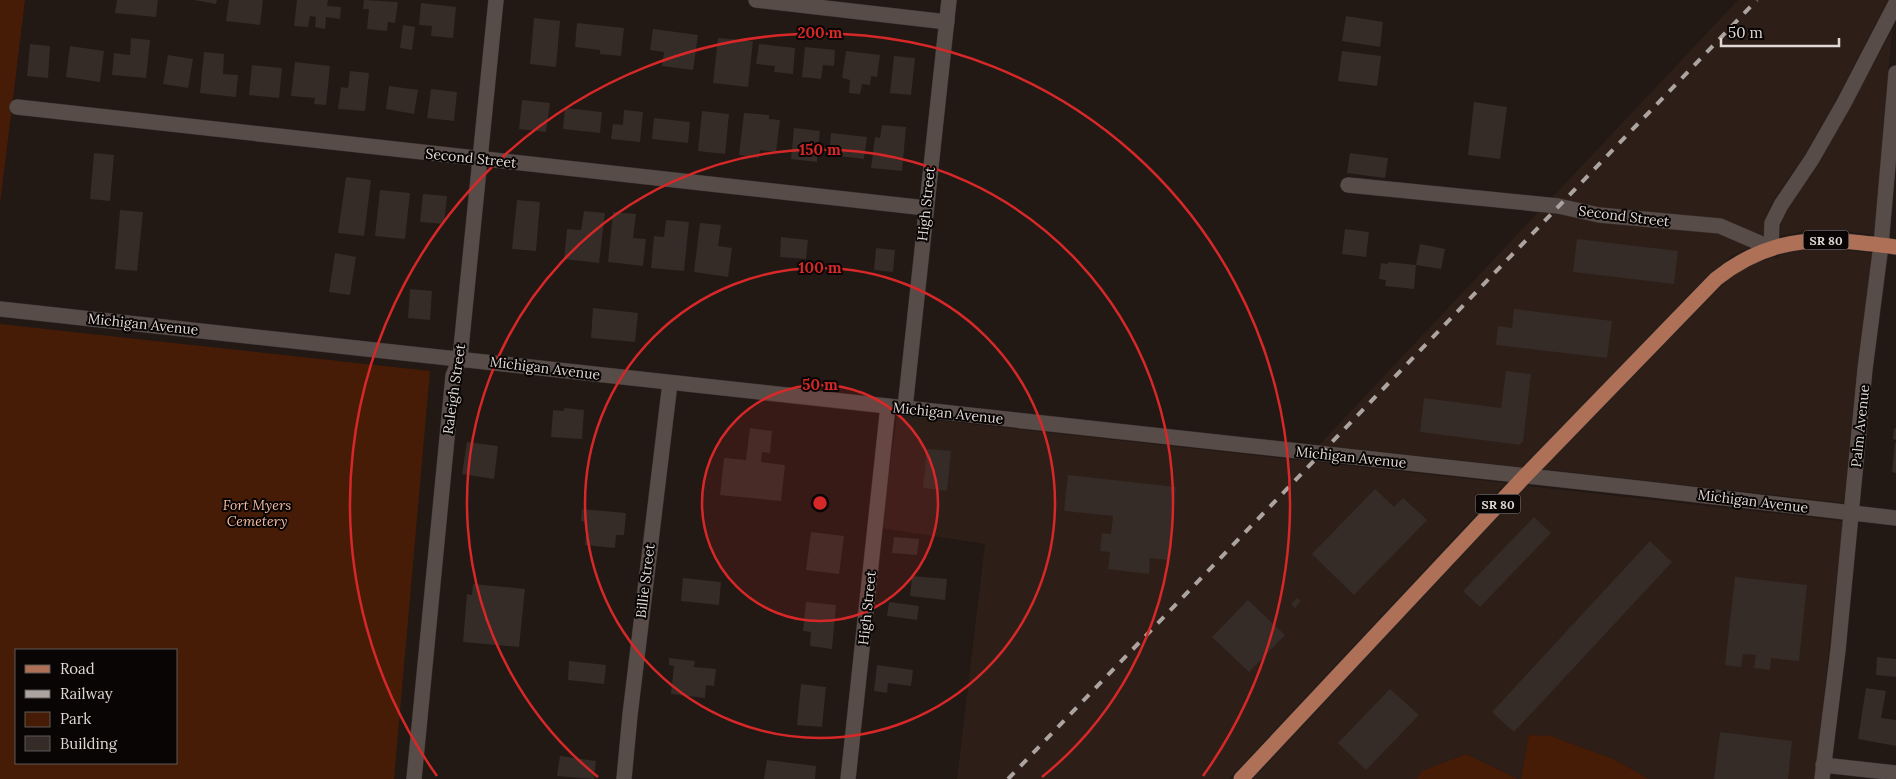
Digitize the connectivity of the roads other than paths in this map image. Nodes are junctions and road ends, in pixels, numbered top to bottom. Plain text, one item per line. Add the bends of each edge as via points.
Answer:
1 (496, 0) edge
2 (756, 0) edge
3 (949, 0) edge
4 (1896, 3) edge
5 (947, 22) junction
6 (1896, 73) edge
7 (17, 107) dead end
8 (479, 159) junction
9 (1348, 185) dead end
10 (926, 208) junction
11 (1888, 246) edge
12 (1771, 248) junction
13 (0, 309) edge
14 (460, 358) junction
15 (670, 383) junction
16 (888, 406) junction
17 (904, 408) junction
18 (1525, 476) junction
19 (1852, 513) junction
20 (1896, 518) edge
21 (1823, 772) edge
22 (1896, 773) edge
23 (414, 779) edge
24 (624, 779) edge
25 (848, 779) edge
26 (1241, 779) edge

1 - 8 street, Raleigh Street
2 - 5 street
3 - 5 street, High Street
4 - 12 street via 1812,159 1780,205 1772,223
5 - 10 street, High Street
6 - 11 street, Palm Avenue
7 - 8 street, Second Street
8 - 10 street, Second Street
8 - 14 street, Raleigh Street
9 - 12 street, Second Street via 1720,226
10 - 17 street, High Street
11 - 12 main road, SR 80 via 1806,240
11 - 19 street, Palm Avenue via 1865,374
12 - 18 main road, SR 80 via 1735,264 1716,279
13 - 14 street, Michigan Avenue
14 - 15 street, Michigan Avenue
14 - 23 street, Raleigh Street via 453,376
15 - 16 street, Michigan Avenue
15 - 24 street, Billie Street
16 - 17 street, Michigan Avenue
16 - 25 street, High Street
17 - 18 street, Michigan Avenue
18 - 19 street, Michigan Avenue
18 - 26 main road, SR 80
19 - 20 street, Michigan Avenue
19 - 21 street, Palm Avenue
21 - 22 street

